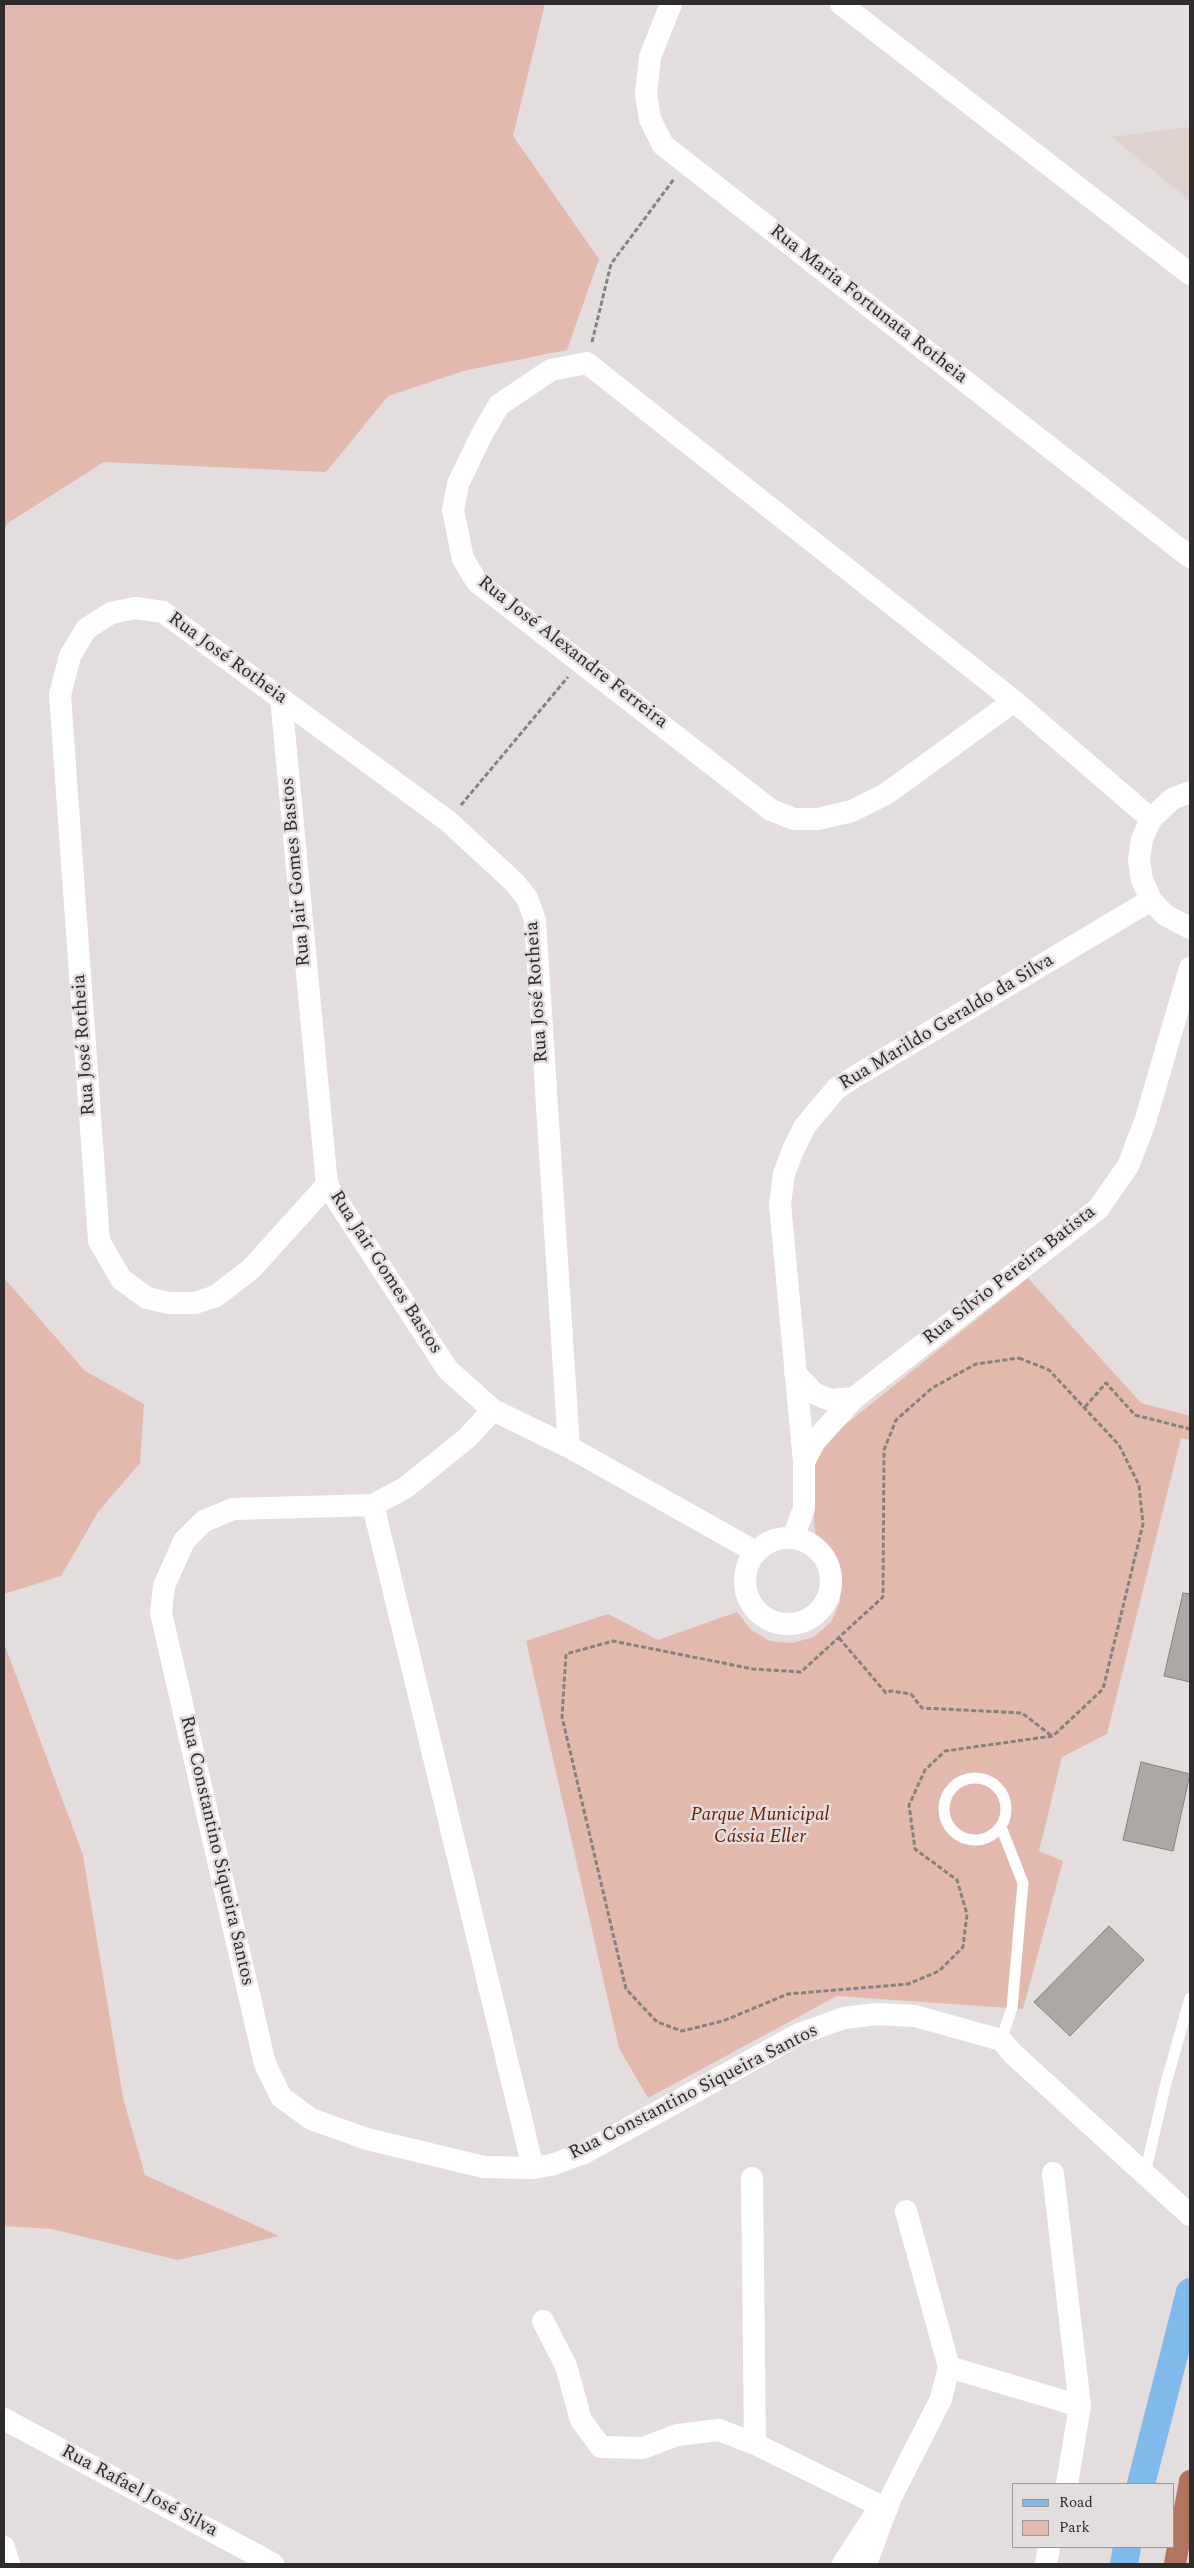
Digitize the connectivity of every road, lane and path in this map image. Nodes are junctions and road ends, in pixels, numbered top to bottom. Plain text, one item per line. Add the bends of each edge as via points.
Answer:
1 (671, 4) edge
2 (841, 4) edge
3 (686, 163) junction
4 (1190, 274) edge
5 (587, 363) junction
6 (1190, 557) edge
7 (581, 661) junction
8 (281, 698) junction
9 (1014, 701) junction
10 (1190, 792) edge
11 (1151, 820) junction
12 (448, 821) junction
13 (1151, 900) junction
14 (1190, 928) edge
15 (1190, 968) edge
16 (327, 1185) junction
17 (795, 1372) junction
18 (854, 1398) junction
19 (1085, 1407) junction
20 (493, 1410) junction
21 (1190, 1428) edge
22 (569, 1447) junction
23 (804, 1462) junction
24 (373, 1505) junction
25 (793, 1538) junction
26 (756, 1552) junction
27 (839, 1638) junction
28 (1052, 1736) junction
29 (1001, 1827) junction
30 (1190, 1998) edge
31 (1001, 2040) junction
32 (533, 2168) junction
33 (1053, 2173) dead end
34 (1145, 2173) junction
35 (752, 2178) dead end
36 (906, 2211) dead end
37 (1190, 2214) edge
38 (1190, 2292) edge
39 (543, 2321) dead end
40 (948, 2367) junction
41 (1080, 2406) junction
42 (4, 2420) edge
43 (755, 2444) junction
44 (1066, 2483) edge
45 (1141, 2483) edge
46 (886, 2504) junction
47 (4, 2546) edge
48 (1049, 2548) edge
49 (1127, 2548) edge
50 (244, 2556) edge
51 (10, 2564) edge
52 (273, 2564) edge
53 (842, 2564) edge
54 (866, 2564) edge
55 (1046, 2564) edge
56 (1124, 2564) edge

1 - 3 street, Rua Maria Fortunata Rotheia via 650,57 646,94 650,119 663,145
2 - 4 street
3 - 5 path via 611,264
3 - 6 street, Rua Maria Fortunata Rotheia
5 - 7 street, Rua José Alexandre Ferreira via 551,370 499,406 480,436 458,484 453,510 463,559 478,582
5 - 9 street
7 - 9 street, Rua José Alexandre Ferreira via 771,810 794,819 818,819 852,812 886,794
7 - 12 path
8 - 12 street, Rua José Rotheia
8 - 16 street, Rua Jair Gomes Bastos
8 - 16 street, Rua José Rotheia via 164,612 135,608 111,612 86,629 70,656 60,695 99,1241 121,1279 147,1298 170,1303 195,1303 216,1296 251,1269
9 - 11 street
10 - 11 street via 1172,799
11 - 13 street via 1142,838 1139,860 1142,880
12 - 22 street, Rua José Rotheia via 514,882 527,898 535,920
13 - 14 street via 1164,915
13 - 17 street, Rua Marildo Geraldo da Silva via 856,1076 836,1089 815,1113 793,1150 784,1174 780,1204
15 - 18 street, Rua Sílvio Pereira Batista via 1128,1166 1098,1210
16 - 20 street, Rua Jair Gomes Bastos via 448,1370
17 - 18 street via 814,1393 830,1400
17 - 23 street, Rua Marildo Geraldo da Silva
18 - 23 street, Rua Sílvio Pereira Batista via 815,1441
19 - 21 path via 1106,1382 1135,1415
19 - 27 path via 1049,1370 1019,1358 976,1364 932,1388 896,1420 884,1450 883,1597
19 - 28 path via 1119,1445 1139,1485 1143,1524 1102,1689
20 - 22 street, Rua Jair Gomes Bastos
20 - 24 street, Rua Constantino Siqueira Santos via 467,1438 405,1488
22 - 26 street, Rua Jair Gomes Bastos
23 - 25 street, Rua Marildo Geraldo da Silva via 804,1508
24 - 32 street
24 - 32 street, Rua Constantino Siqueira Santos via 233,1510 204,1521 184,1541 164,1586 161,1614 265,2064 281,2097 311,2119 367,2140 484,2167
25 - 26 street via 773,1541
25 - 26 street via 810,1544 823,1555 831,1572 828,1598 812,1618 795,1624 777,1623 761,1616 750,1602 745,1585 747,1567
27 - 28 path via 886,1693 911,1694 922,1708 1022,1713
27 - 28 path via 802,1672 753,1669 613,1641 566,1654 562,1718 626,1989 657,2022 682,2031 723,2021 788,1994 908,1984 939,1971 963,1947 967,1914 956,1880 915,1849 909,1805 925,1770 945,1751
29 - 29 lane via 1005,1818 1005,1799 991,1782 970,1778 951,1789 943,1809 945,1820 957,1835 976,1841 994,1834
29 - 31 lane via 1023,1883 1012,2008
30 - 34 lane
31 - 32 street, Rua Constantino Siqueira Santos via 915,2016 877,2014 844,2018 799,2034 582,2154
31 - 34 street
33 - 41 street
34 - 37 street
35 - 43 street
36 - 40 street
38 - 45 main road
39 - 43 street via 566,2366 581,2420 601,2447 643,2448 677,2436 719,2430
40 - 41 street
40 - 46 street via 941,2399
41 - 44 street
42 - 50 street, Rua Rafael José Silva
43 - 46 street
46 - 53 street
46 - 54 street
47 - 51 street
48 - 55 street
49 - 56 main road
50 - 52 street, Rua Rafael José Silva

